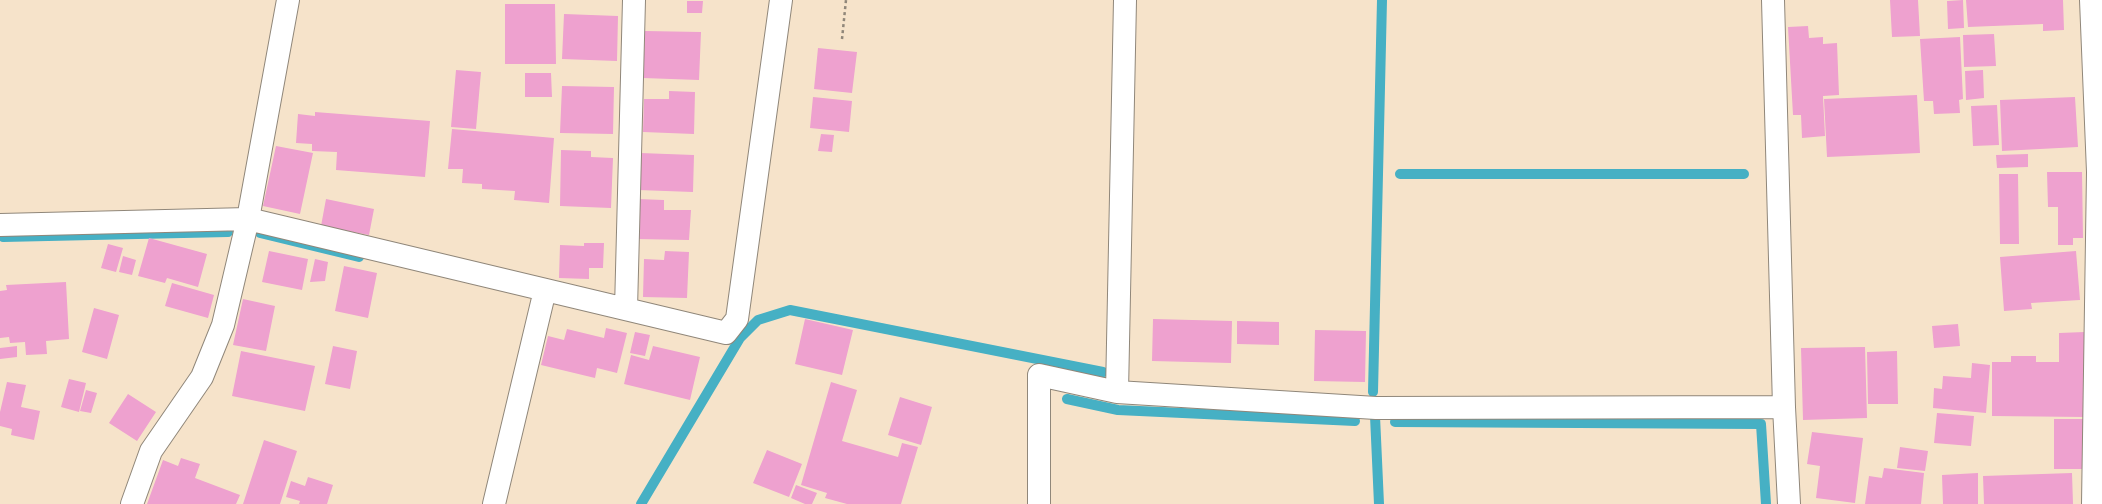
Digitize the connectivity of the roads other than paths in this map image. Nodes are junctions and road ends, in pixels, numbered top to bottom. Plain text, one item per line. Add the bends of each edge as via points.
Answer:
1 (288, 0) edge
2 (634, 0) edge
3 (781, 0) edge
4 (1125, 0) edge
5 (1773, 0) edge
6 (2091, 0) edge
7 (2100, 172) edge
8 (248, 219) junction
9 (0, 225) edge
10 (545, 290) junction
11 (626, 309) junction
12 (2099, 346) edge
13 (1117, 392) junction
14 (1784, 407) junction
15 (132, 504) edge
16 (494, 504) edge
17 (1039, 504) edge
18 (1789, 504) edge
19 (2094, 504) edge

1 - 8 street
2 - 11 street
3 - 11 street via 737,319 726,333
4 - 13 street
5 - 14 street
6 - 7 street
7 - 12 street
8 - 9 street
8 - 10 street
8 - 15 street via 223,325 202,376 151,451
10 - 11 street
10 - 16 street
12 - 19 street
13 - 14 street via 1376,408
13 - 17 street via 1039,375
14 - 18 street

